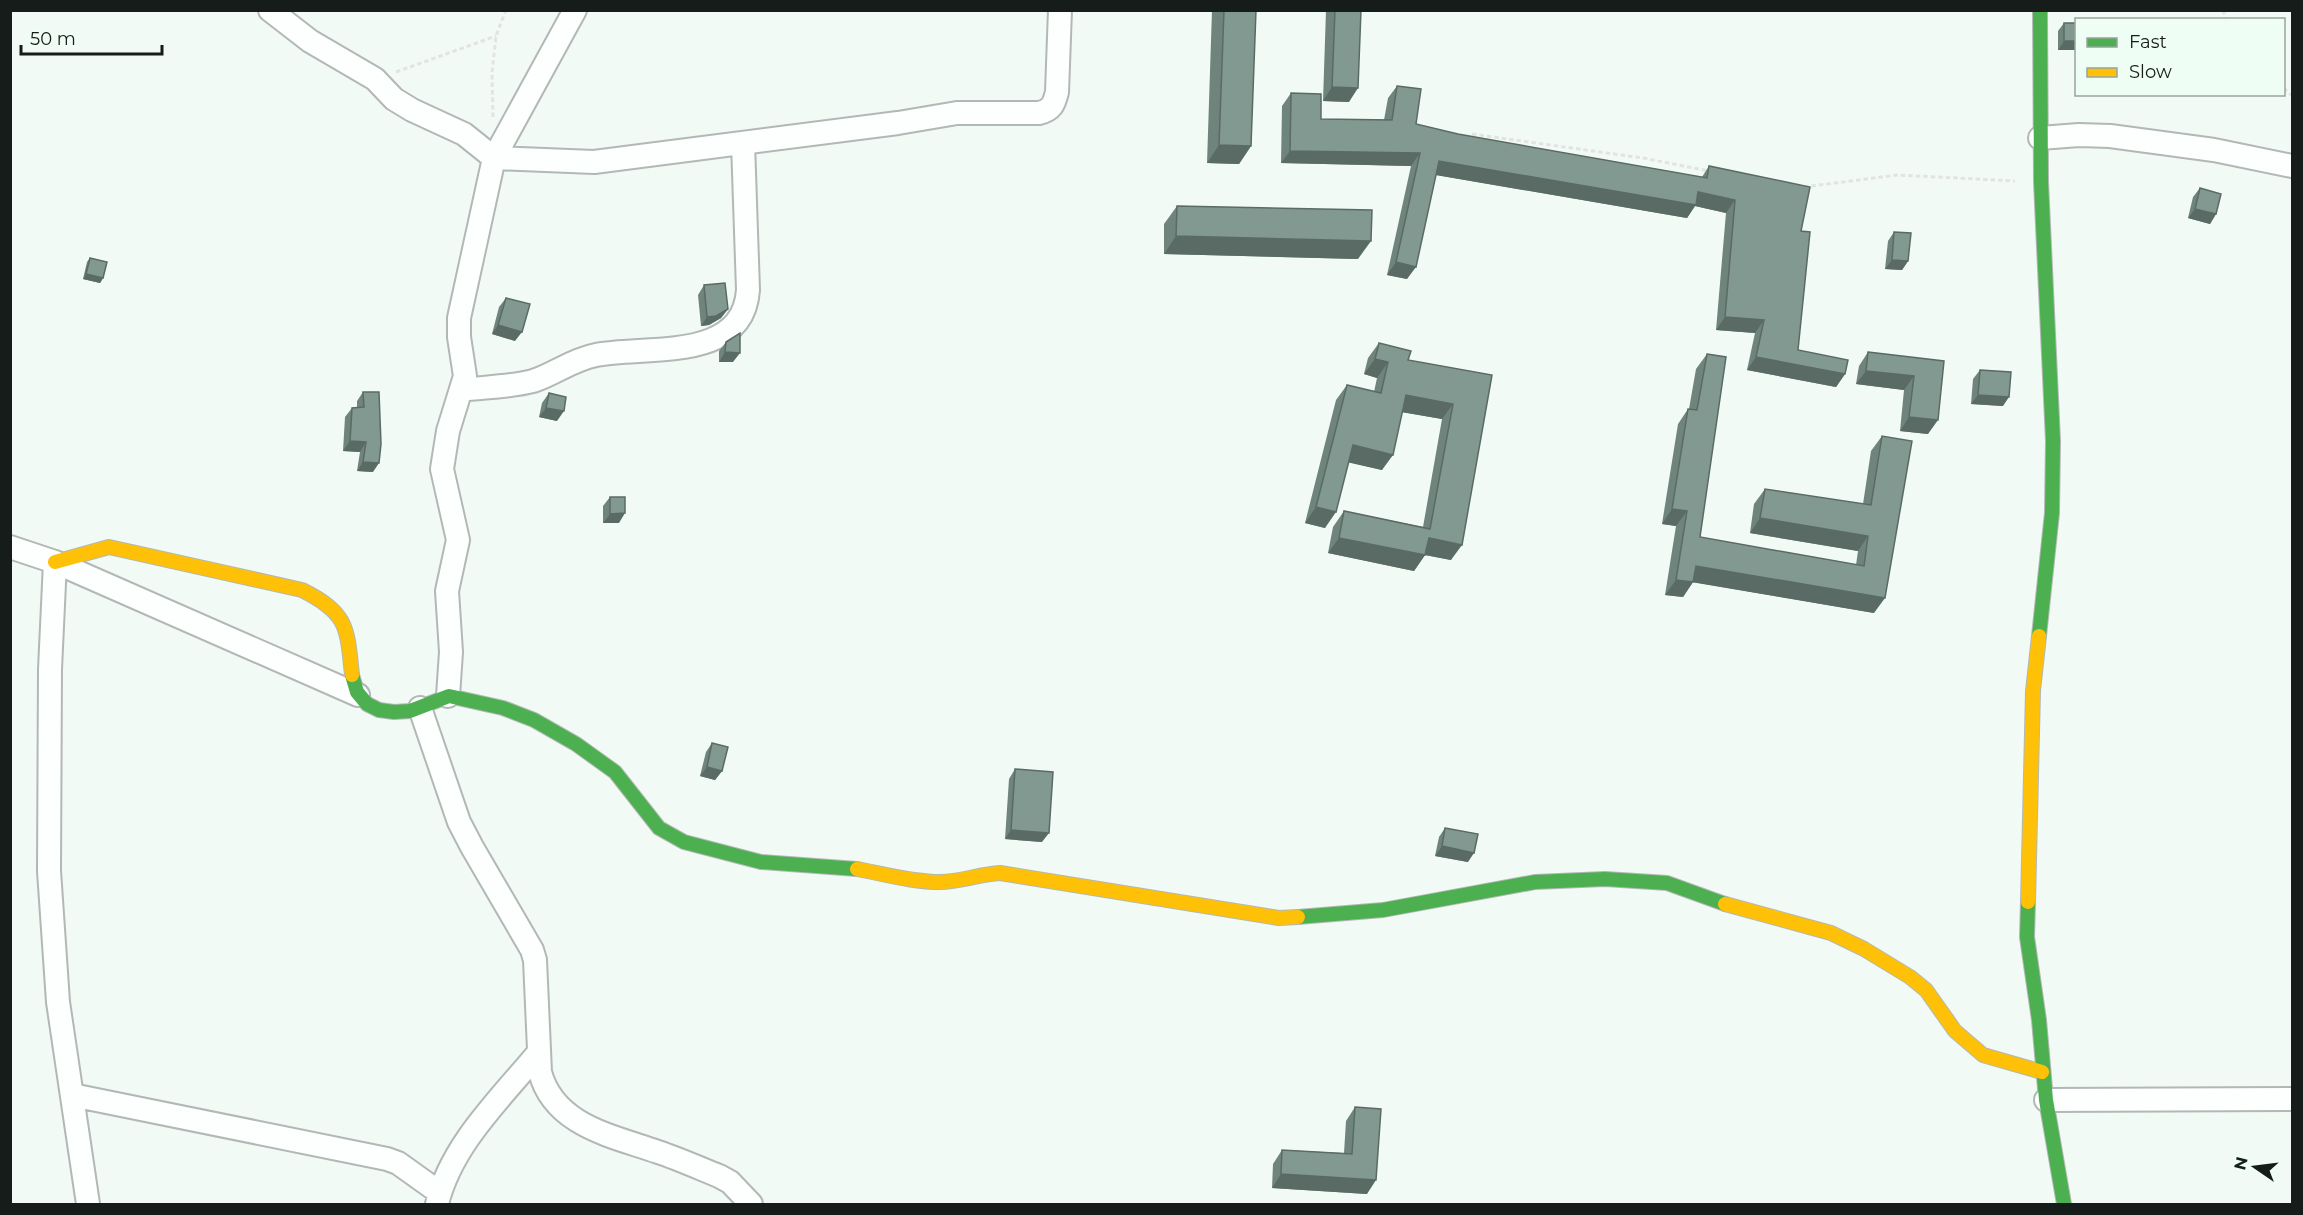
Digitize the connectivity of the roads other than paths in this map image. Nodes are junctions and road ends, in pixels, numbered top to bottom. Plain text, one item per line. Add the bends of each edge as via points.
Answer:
1 (270, 10) edge
2 (575, 10) edge
3 (1060, 10) edge
4 (2040, 10) edge
5 (2040, 138) junction
6 (743, 143) junction
7 (494, 158) junction
8 (2292, 166) edge
9 (461, 390) junction
10 (10, 547) edge
11 (55, 562) junction
12 (358, 694) junction
13 (448, 696) junction
14 (420, 708) junction
15 (538, 1052) junction
16 (2042, 1072) junction
17 (72, 1095) junction
18 (2292, 1099) edge
19 (2046, 1100) junction
20 (439, 1199) edge
21 (88, 1204) edge
22 (751, 1204) edge
23 (2064, 1204) edge

1 - 7 street via 310,41 375,79 394,99 464,135
2 - 7 street
3 - 6 street via 1057,92 1048,111 957,113
4 - 5 street
5 - 8 street via 2110,136 2214,150
5 - 16 street via 2053,441 2052,513 2033,691 2027,936
6 - 7 street via 594,162
6 - 9 street via 748,290 741,317 733,327 703,343 598,354 574,360 534,381
7 - 9 street via 459,318 465,376
9 - 13 street via 448,431 442,469 458,540 447,591 451,651
10 - 11 street
11 - 12 street
11 - 12 street via 109,547 318,596 340,616 347,632
11 - 17 street via 49,871 58,1002
12 - 14 street via 374,709 385,712
13 - 14 street
13 - 16 street via 530,717 607,765 665,833 761,862 849,868 943,882 1000,873 1279,918 1383,910 1535,882 1605,879 1667,883 1740,910 1831,933 1864,949 1926,990 1956,1031 1983,1055
14 - 15 street via 459,822 532,950
15 - 20 street via 462,1146
15 - 22 street via 543,1083 570,1116 583,1125 719,1176
16 - 19 street
17 - 20 street via 387,1159 398,1163
17 - 21 street
18 - 19 street
19 - 23 street

